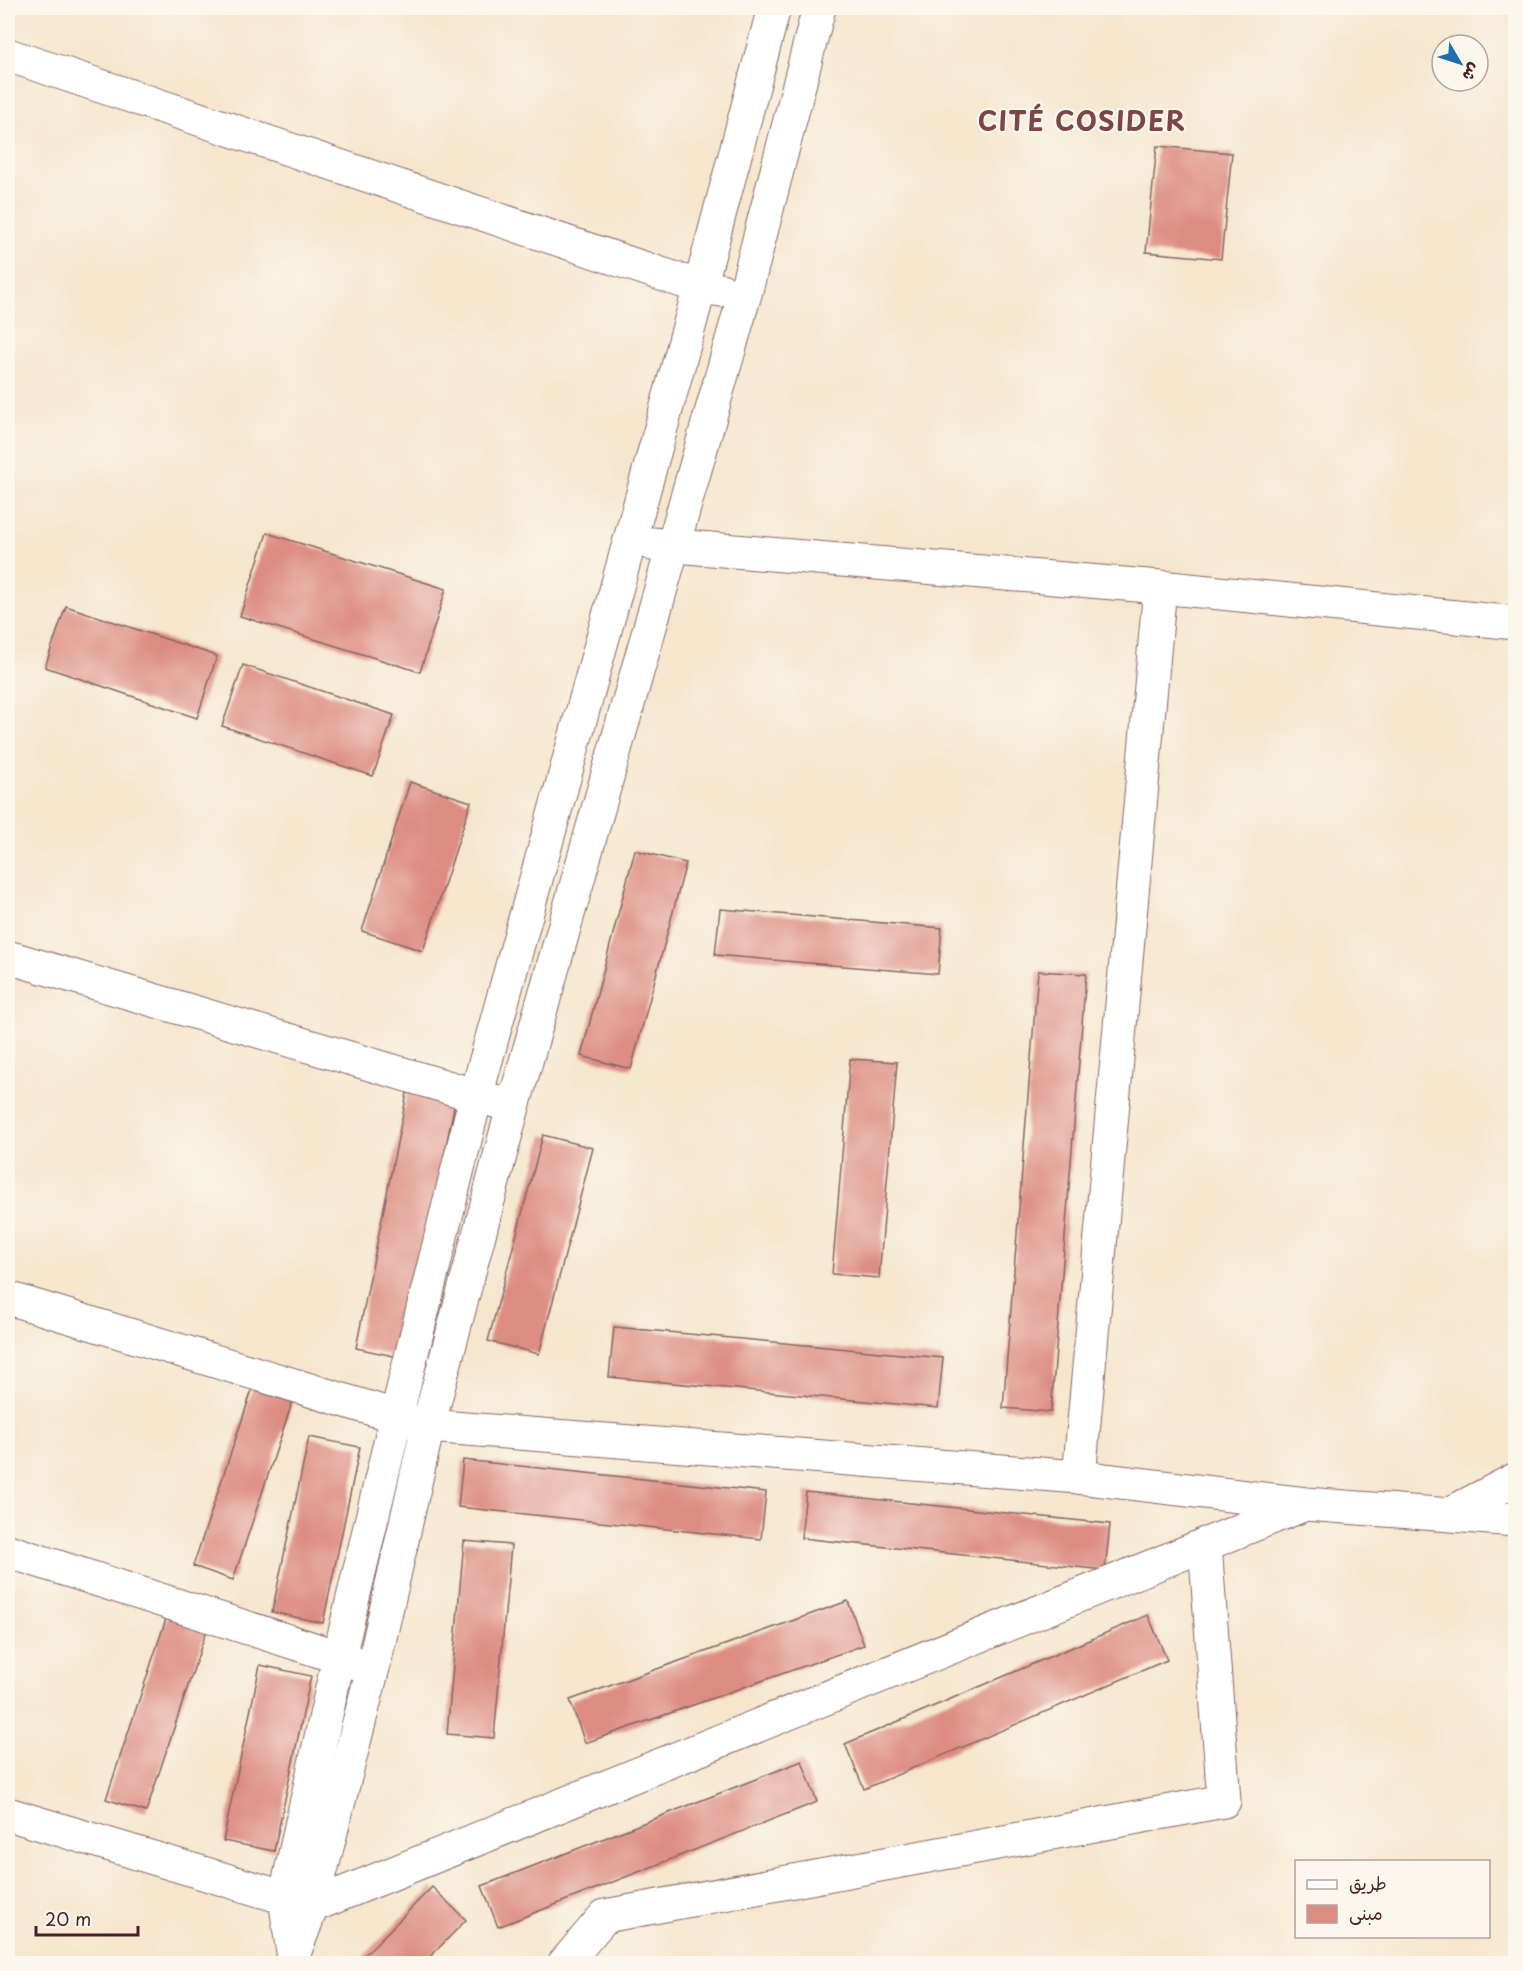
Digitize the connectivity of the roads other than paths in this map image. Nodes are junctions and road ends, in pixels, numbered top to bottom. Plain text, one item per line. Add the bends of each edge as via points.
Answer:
1 (774, 8) edge
2 (819, 8) edge
3 (8, 55) edge
4 (700, 286) junction
5 (745, 294) junction
6 (629, 542) junction
7 (673, 545) junction
8 (1160, 587) junction
9 (1515, 623) edge
10 (8, 957) edge
11 (476, 1096) junction
12 (513, 1107) junction
13 (8, 1298) edge
14 (396, 1417) junction
15 (428, 1426) junction
16 (1078, 1477) junction
17 (1515, 1479) edge
18 (1306, 1504) junction
19 (1449, 1514) junction
20 (1515, 1520) edge
21 (1205, 1544) junction
22 (8, 1551) edge
23 (339, 1657) junction
24 (373, 1668) junction
25 (8, 1814) edge
26 (299, 1902) junction
27 (292, 1960) edge
28 (564, 1964) edge

1 - 4 street
2 - 5 street
3 - 4 street
4 - 5 street
4 - 6 street
5 - 7 street
6 - 7 street
6 - 11 street
7 - 8 street
7 - 12 street
8 - 9 street
8 - 16 street
10 - 11 street
11 - 12 street
11 - 14 street
12 - 15 street
13 - 14 street
14 - 15 street
14 - 23 street
15 - 16 street
15 - 24 street
16 - 18 street
17 - 19 street
18 - 19 street
18 - 21 street
19 - 20 street
21 - 26 street
21 - 28 street via 1224,1801 605,1916
22 - 23 street
23 - 24 street
23 - 26 street
24 - 26 street
25 - 26 street
26 - 27 street

